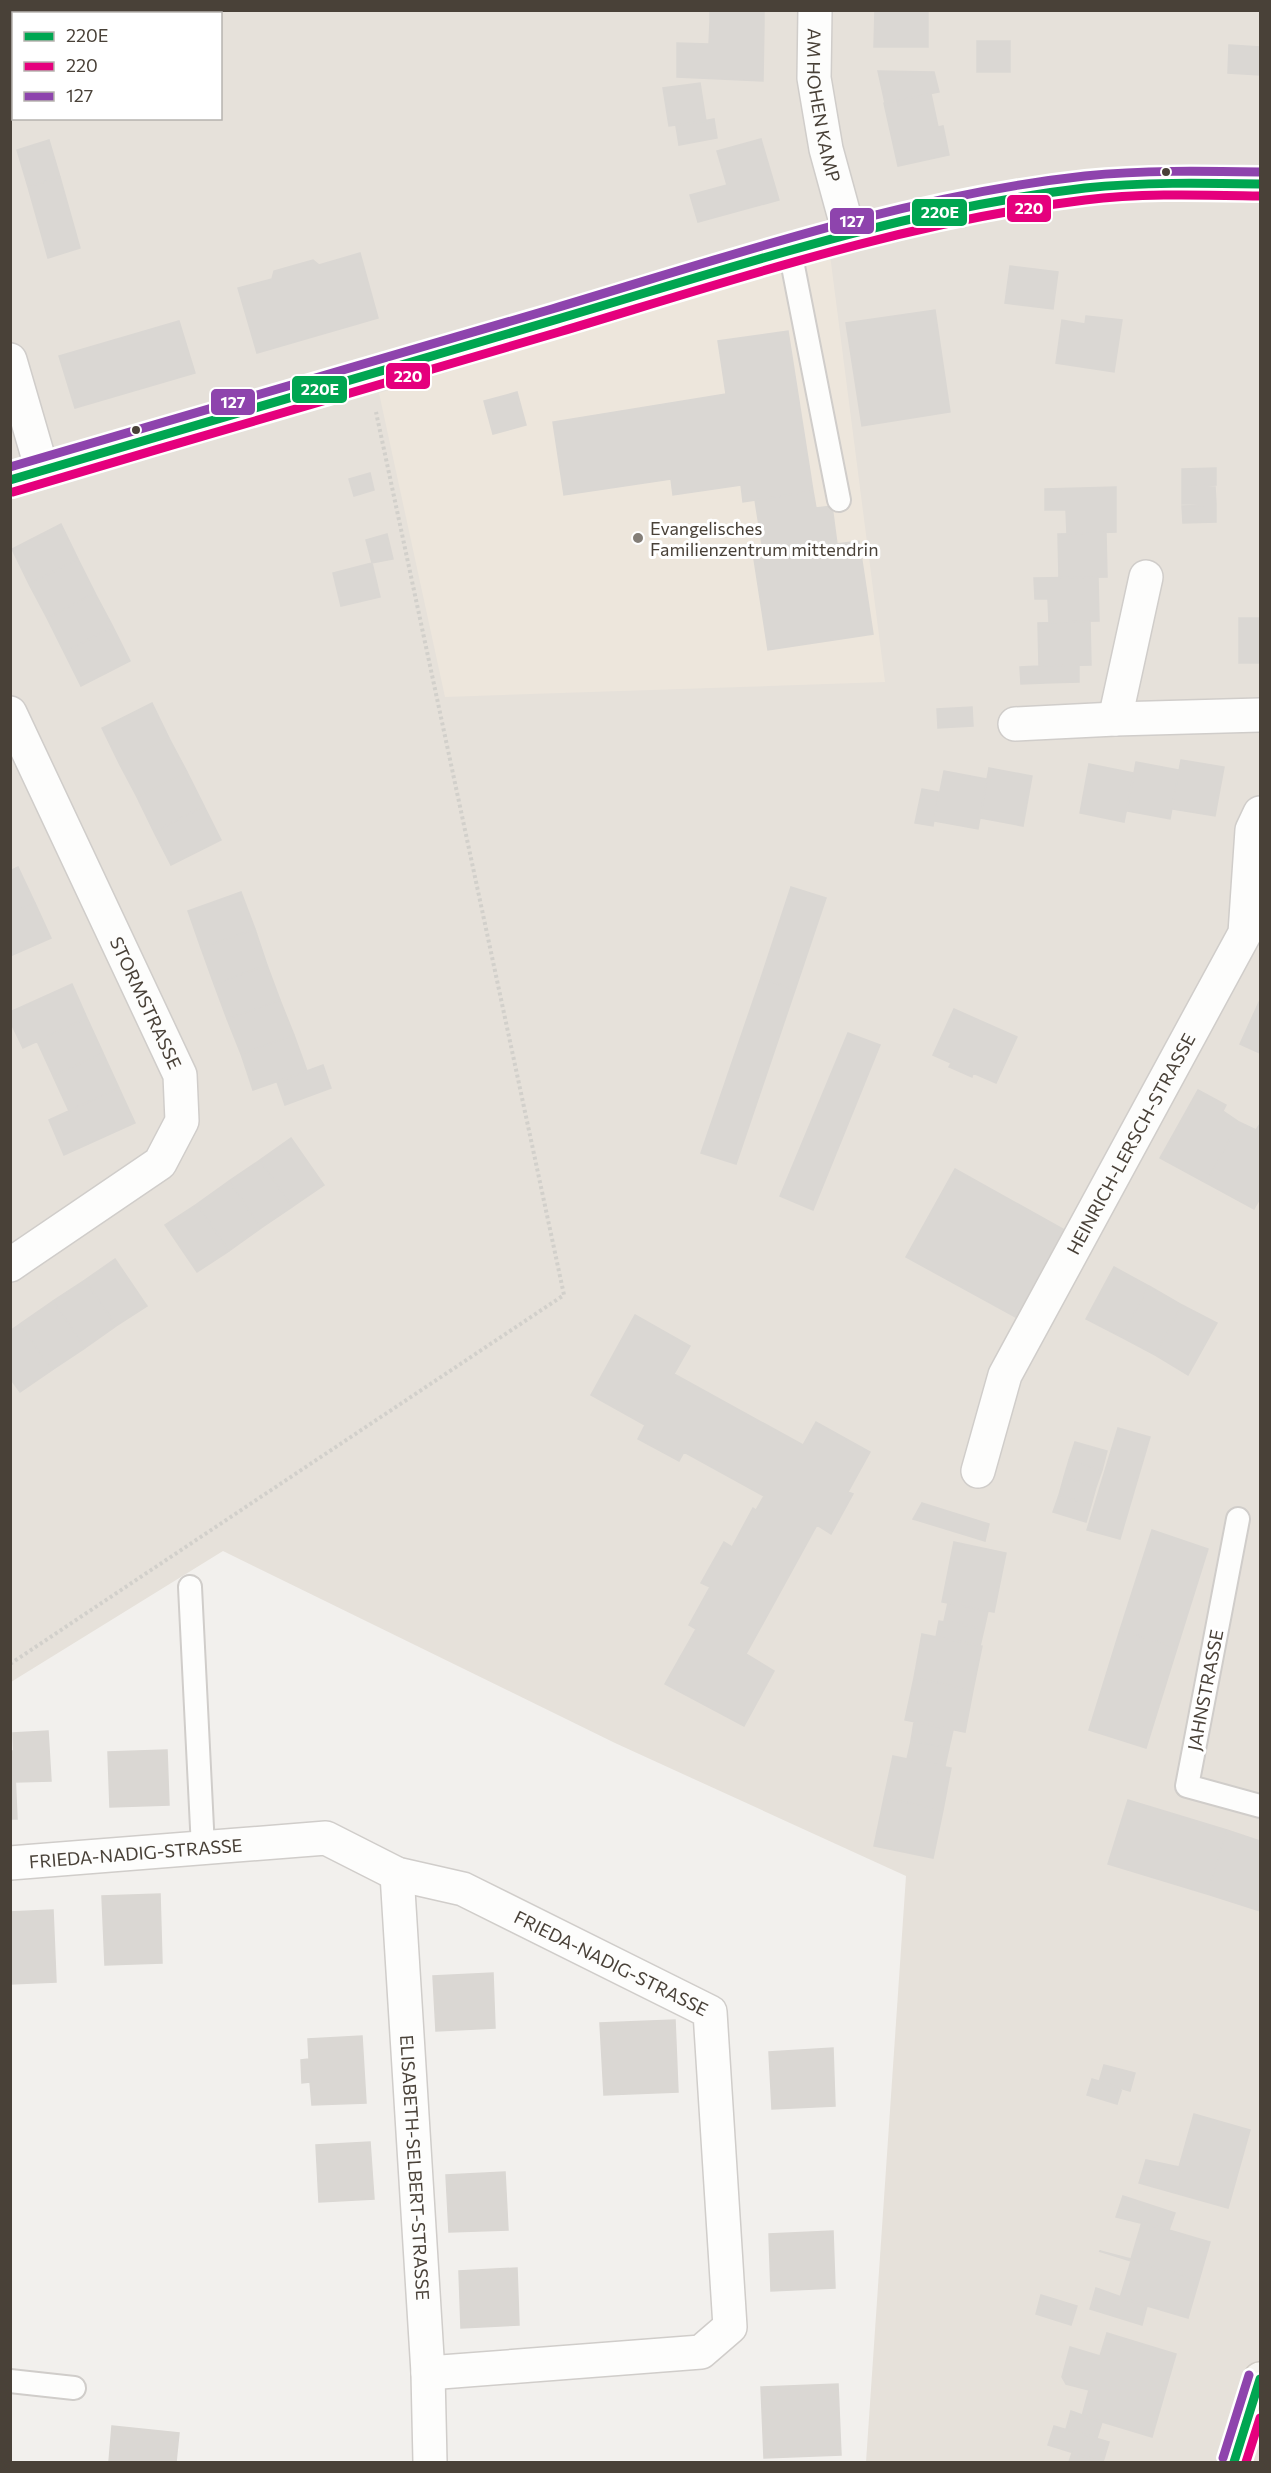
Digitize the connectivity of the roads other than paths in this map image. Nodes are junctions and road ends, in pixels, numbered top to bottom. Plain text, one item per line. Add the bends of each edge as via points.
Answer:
1 (815, 10) edge
2 (1260, 184) edge
3 (849, 234) junction
4 (790, 251) junction
5 (10, 360) edge
6 (42, 470) junction
7 (10, 480) edge
8 (839, 500) dead end
9 (1146, 577) dead end
10 (10, 713) edge
11 (1260, 715) edge
12 (1115, 719) junction
13 (1016, 724) dead end
14 (1260, 813) edge
15 (10, 1264) edge
16 (978, 1471) dead end
17 (1238, 1519) dead end
18 (190, 1587) dead end
19 (1260, 1806) edge
20 (204, 1848) junction
21 (10, 1863) edge
22 (397, 1874) junction
23 (428, 2373) junction
24 (1260, 2379) edge
25 (10, 2381) edge
26 (74, 2388) dead end
27 (430, 2463) edge
28 (1234, 2463) edge

1 - 3 street, AM HOHEN KAMP via 814,78 826,149
2 - 3 street via 1122,184 1019,196
3 - 4 street
4 - 6 street
4 - 8 lane
5 - 6 street
6 - 7 street
9 - 12 street
10 - 15 street, STORMSTRASSE via 180,1075 182,1121 160,1163
11 - 12 street
12 - 13 street
14 - 16 street, HEINRICH-LERSCH-STRASSE via 1252,830 1245,933 1005,1375
17 - 19 lane, JAHNSTRASSE via 1187,1785
18 - 20 lane
20 - 21 street, FRIEDA-NADIG-STRASSE
20 - 22 street, FRIEDA-NADIG-STRASSE via 326,1838
22 - 23 street, ELISABETH-SELBERT-STRASSE
22 - 23 street, FRIEDA-NADIG-STRASSE via 463,1889 710,2012 730,2327 700,2352
23 - 27 street, ELISABETH-SELBERT-STRASSE
24 - 28 main road
25 - 26 lane

